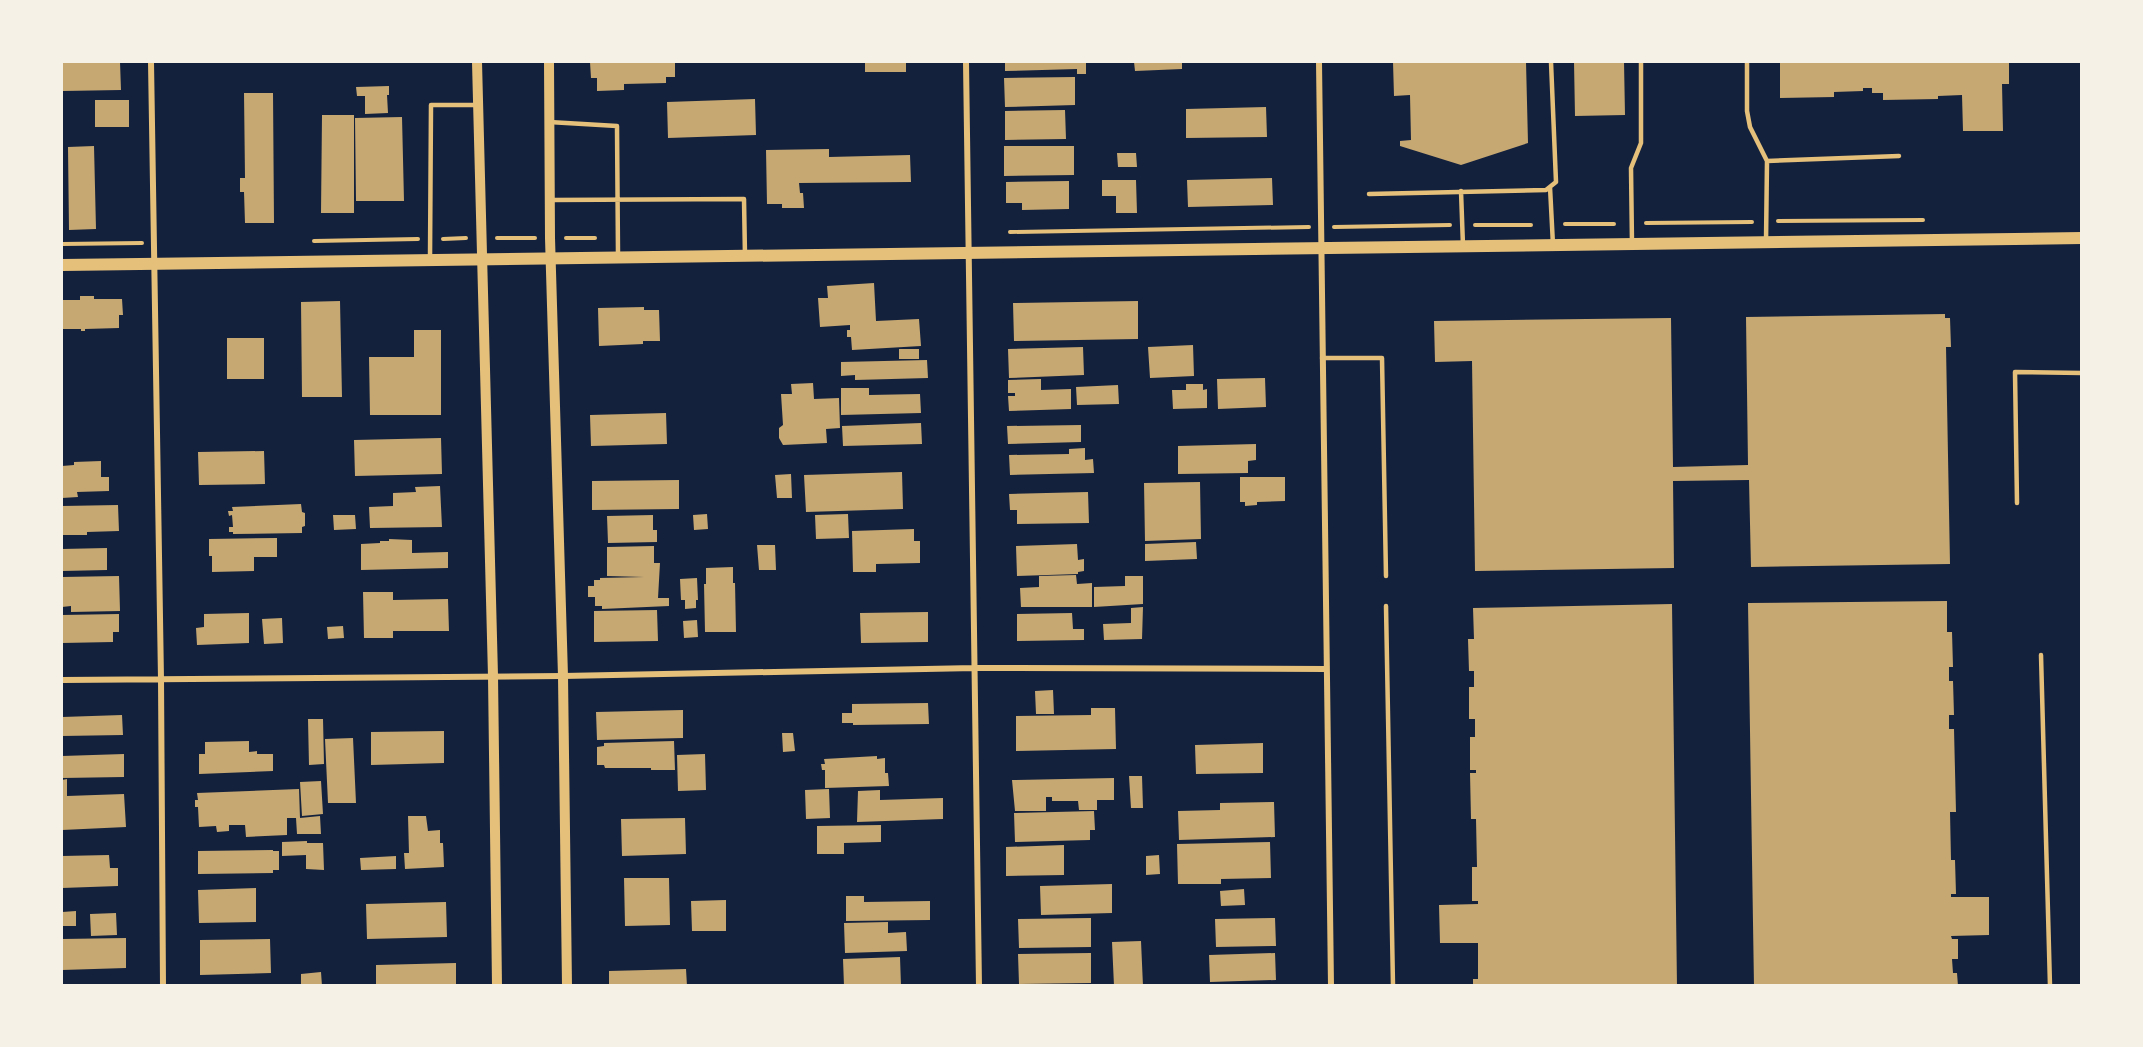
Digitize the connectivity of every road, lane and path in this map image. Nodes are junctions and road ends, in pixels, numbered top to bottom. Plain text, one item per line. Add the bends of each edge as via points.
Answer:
1 (152, 62) edge
2 (477, 62) edge
3 (549, 62) edge
4 (966, 62) edge
5 (1319, 62) edge
6 (1551, 62) edge
7 (1641, 62) edge
8 (1747, 62) edge
9 (477, 105) junction
10 (549, 122) junction
11 (1899, 156) dead end
12 (1767, 160) junction
13 (1550, 187) junction
14 (1461, 191) junction
15 (1369, 194) dead end
16 (550, 200) junction
17 (618, 200) junction
18 (1930, 220) dead end
19 (1767, 221) junction
20 (1581, 223) dead end
21 (1491, 224) dead end
22 (1632, 224) junction
23 (1442, 225) dead end
24 (1535, 225) dead end
25 (1322, 227) junction
26 (1010, 232) dead end
27 (582, 237) dead end
28 (550, 238) junction
29 (2082, 238) edge
30 (430, 239) junction
31 (480, 239) junction
32 (314, 241) dead end
33 (1766, 242) junction
34 (130, 243) dead end
35 (62, 244) edge
36 (1632, 244) junction
37 (1552, 245) junction
38 (1463, 246) junction
39 (1321, 248) junction
40 (969, 253) junction
41 (745, 256) junction
42 (618, 258) junction
43 (550, 259) junction
44 (430, 260) junction
45 (481, 260) junction
46 (155, 264) junction
47 (62, 265) edge
48 (1322, 358) junction
49 (2082, 373) edge
50 (2018, 503) dead end
51 (1386, 576) dead end
52 (1386, 606) dead end
53 (2041, 655) dead end
54 (975, 668) junction
55 (1326, 669) junction
56 (494, 676) junction
57 (563, 676) junction
58 (161, 679) junction
59 (62, 680) edge
60 (163, 986) edge
61 (497, 986) edge
62 (567, 986) edge
63 (979, 986) edge
64 (1331, 986) edge
65 (1392, 986) edge
66 (2050, 986) edge

1 - 46 street
2 - 9 street
3 - 10 street
4 - 40 street
5 - 25 street
6 - 13 lane via 1556,182
7 - 22 lane via 1641,143 1631,168
8 - 12 lane via 1750,127
9 - 30 lane via 431,105
9 - 31 street
10 - 16 street
10 - 17 lane via 618,126
11 - 12 lane
12 - 19 lane
13 - 14 lane
13 - 37 lane
14 - 15 lane
14 - 38 lane
16 - 17 lane
16 - 28 street
17 - 41 lane via 744,200
17 - 42 lane
18 - 19 path
19 - 22 path
19 - 33 lane
20 - 22 path
21 - 24 path
22 - 36 lane
23 - 25 path
25 - 26 path
25 - 39 street
27 - 28 path
28 - 31 path
28 - 43 street
29 - 33 main road
30 - 31 path
30 - 32 path
30 - 44 lane
31 - 45 street
33 - 36 main road
34 - 35 path
36 - 37 main road
37 - 38 main road
38 - 39 main road
39 - 40 main road
39 - 48 street
40 - 41 main road
40 - 54 street
41 - 42 main road
42 - 43 main road
43 - 45 main road
43 - 57 street
44 - 45 main road
44 - 46 main road
45 - 56 street
46 - 47 main road
46 - 58 street
48 - 51 lane via 1382,358
48 - 55 street
49 - 50 lane via 2015,372
52 - 65 lane
53 - 66 lane
54 - 55 street
54 - 57 street
54 - 63 street
55 - 64 street
56 - 57 street
56 - 58 street
56 - 61 street
57 - 62 street
58 - 59 street
58 - 60 street

